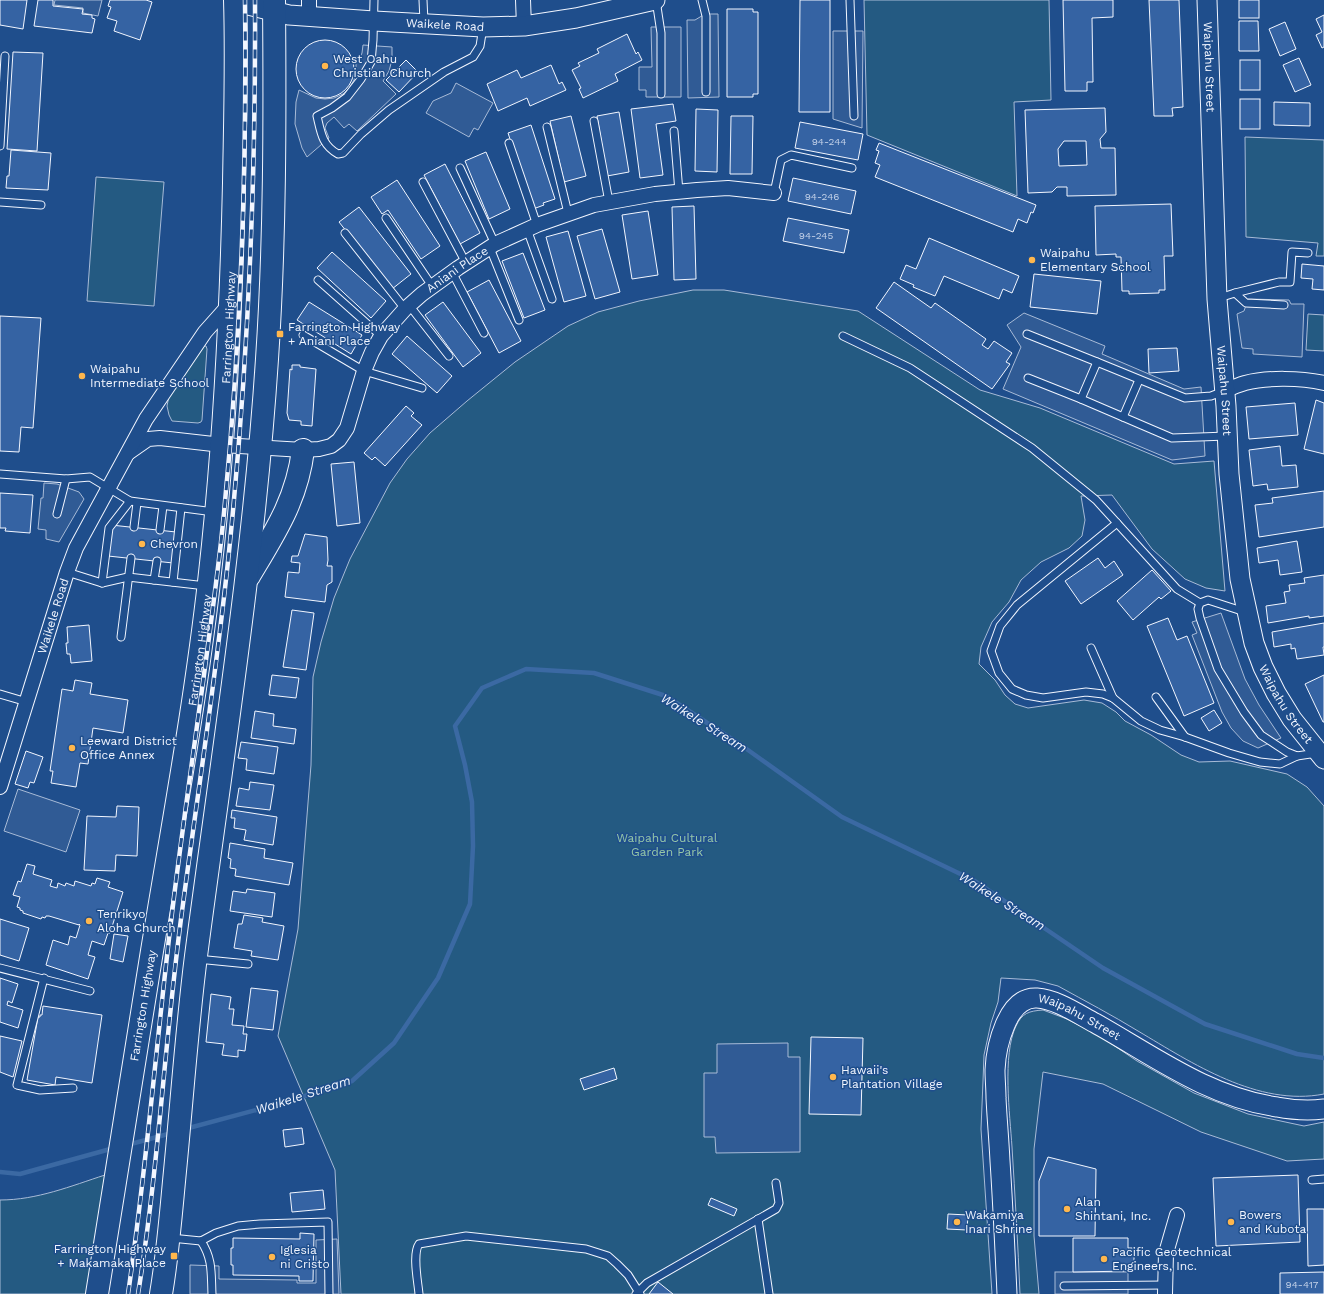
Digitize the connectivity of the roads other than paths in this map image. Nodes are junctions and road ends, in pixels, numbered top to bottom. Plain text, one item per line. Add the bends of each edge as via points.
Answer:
1 (374, 0) edge
2 (424, 0) edge
3 (523, 0) edge
4 (655, 0) edge
5 (702, 0) edge
6 (850, 0) edge
7 (1207, 0) edge
8 (233, 1) edge
9 (632, 2) edge
10 (274, 6) edge
11 (309, 8) edge
12 (374, 21) junction
13 (424, 24) junction
14 (524, 26) junction
15 (482, 27) junction
16 (5, 56) dead end
17 (706, 92) dead end
18 (661, 94) dead end
19 (854, 116) dead end
20 (594, 121) dead end
21 (547, 127) dead end
22 (674, 131) dead end
23 (509, 143) dead end
24 (0, 146) edge
25 (460, 168) dead end
26 (852, 168) dead end
27 (423, 182) dead end
28 (679, 192) junction
29 (774, 193) joint
30 (0, 202) edge
31 (609, 202) junction
32 (41, 205) dead end
33 (568, 213) junction
34 (386, 218) dead end
35 (532, 227) junction
36 (345, 233) dead end
37 (492, 246) junction
38 (1308, 253) dead end
39 (466, 263) junction
40 (452, 272) junction
41 (318, 280) dead end
42 (432, 286) junction
43 (1235, 293) junction
44 (552, 299) dead end
45 (1217, 299) junction
46 (230, 304) junction
47 (1284, 305) dead end
48 (407, 307) junction
49 (519, 320) dead end
50 (484, 333) dead end
51 (1027, 334) dead end
52 (303, 335) dead end
53 (381, 336) junction
54 (842, 336) dead end
55 (449, 356) dead end
56 (1098, 362) junction
57 (364, 371) junction
58 (1028, 378) dead end
59 (1139, 380) junction
60 (1324, 383) edge
61 (422, 388) dead end
62 (1224, 391) junction
63 (1081, 400) junction
64 (1123, 417) junction
65 (1227, 436) junction
66 (222, 445) junction
67 (260, 448) junction
68 (303, 450) junction
69 (128, 453) junction
70 (0, 474) edge
71 (66, 479) junction
72 (108, 488) junction
73 (133, 502) junction
74 (163, 506) junction
75 (181, 508) junction
76 (216, 512) junction
77 (57, 514) dead end
78 (1117, 523) junction
79 (134, 527) dead end
80 (160, 530) dead end
81 (130, 558) dead end
82 (157, 561) dead end
83 (67, 572) junction
84 (128, 577) junction
85 (154, 580) junction
86 (173, 582) junction
87 (246, 582) junction
88 (102, 583) junction
89 (208, 586) junction
90 (1200, 603) junction
91 (1247, 612) junction
92 (121, 637) dead end
93 (1091, 648) dead end
94 (0, 694) edge
95 (1156, 697) dead end
96 (1113, 698) junction
97 (26, 702) junction
98 (1185, 736) junction
99 (1322, 753) edge
100 (1297, 756) junction
101 (0, 787) edge
102 (196, 959) junction
103 (248, 964) dead end
104 (0, 968) edge
105 (44, 978) junction
106 (90, 991) dead end
107 (73, 1088) dead end
108 (1324, 1109) edge
109 (1312, 1180) dead end
110 (1324, 1180) edge
111 (776, 1183) dead end
112 (1177, 1215) dead end
113 (758, 1219) junction
114 (169, 1238) junction
115 (201, 1241) junction
116 (1064, 1286) dead end
117 (1165, 1289) edge
118 (97, 1293) edge
119 (638, 1293) edge
120 (161, 1294) edge
121 (212, 1294) edge
122 (329, 1294) edge
123 (419, 1294) edge
124 (769, 1294) edge
125 (1007, 1294) edge

1 - 12 lane
2 - 13 lane
3 - 14 street
4 - 9 street, Waikele Road
4 - 18 lane via 660,33
5 - 17 lane via 706,16
6 - 19 lane
7 - 45 street, Waipahu Street
8 - 10 street, Waikele Road
8 - 46 main road, Farrington Highway via 236,62
9 - 14 street, Waikele Road via 576,18
10 - 11 street, Waikele Road via 288,15
10 - 67 main road via 273,266
11 - 12 street, Waikele Road
12 - 13 street, Waikele Road
12 - 15 lane via 371,62 347,97 317,116 322,136 330,149 338,154 344,153 389,110 444,72 474,57 480,46
13 - 15 street, Waikele Road
14 - 15 street, Waikele Road
16 - 24 lane
20 - 31 lane
21 - 33 lane
22 - 28 lane
23 - 35 lane
25 - 37 lane
26 - 29 lane via 791,155 781,160
27 - 39 lane
28 - 29 street, Aniani Place via 728,188
28 - 31 street, Aniani Place
30 - 32 lane
31 - 33 street, Aniani Place
33 - 35 street, Aniani Place
34 - 42 lane
35 - 37 street, Aniani Place
35 - 44 lane
36 - 48 lane
37 - 39 street, Aniani Place
37 - 49 lane
38 - 43 lane via 1292,252 1290,282 1279,282
39 - 40 street, Aniani Place
40 - 42 street, Aniani Place
40 - 50 lane
41 - 53 lane
42 - 48 street, Aniani Place
43 - 45 lane
43 - 47 lane via 1246,303
45 - 62 street, Waipahu Street
46 - 66 main road, Farrington Highway
46 - 69 street, Waikele Road via 205,332 146,419
48 - 53 street, Aniani Place
48 - 55 lane
51 - 56 lane
52 - 57 lane
53 - 57 street, Aniani Place
54 - 78 lane via 910,368 1032,448 1096,500
56 - 59 lane
56 - 63 lane
57 - 61 lane
57 - 68 street, Aniani Place via 349,423 339,440 331,446
58 - 63 lane
59 - 62 lane via 1185,398 1211,396
59 - 64 lane
60 - 62 street via 1271,380 1246,383
62 - 65 street, Waipahu Street
63 - 64 lane
64 - 65 lane via 1172,438
65 - 91 street, Waipahu Street via 1240,579
66 - 67 street, Aniani Place
66 - 69 street, Waikele Road via 148,439
66 - 76 main road, Farrington Highway
67 - 68 street, Aniani Place
67 - 87 main road
68 - 87 main road via 297,483 280,523
69 - 72 street, Waikele Road
70 - 71 lane
71 - 72 lane via 90,477
71 - 77 lane
72 - 73 lane
72 - 83 street, Waikele Road via 76,548
73 - 74 lane
73 - 79 lane
73 - 88 lane via 108,528
74 - 75 lane
74 - 80 lane
75 - 76 lane
75 - 86 lane
76 - 89 main road, Farrington Highway
78 - 90 lane via 1178,589
78 - 96 lane via 1017,605 1000,626 991,651 999,673 1012,689 1026,695 1043,698 1086,692
81 - 84 lane
82 - 85 lane
83 - 88 lane
83 - 97 street, Waikele Road
84 - 85 lane
84 - 88 lane
84 - 92 lane
85 - 86 lane
86 - 89 lane
87 - 102 main road
89 - 118 main road, Farrington Highway via 183,763
90 - 91 lane via 1208,600
90 - 100 lane via 1200,618 1218,669 1244,712 1261,735 1286,752
91 - 99 street, Waipahu Street via 1254,643 1276,693 1292,718
93 - 96 lane
94 - 97 lane
95 - 98 lane
96 - 98 lane via 1141,720 1160,730
97 - 101 street, Waikele Road
98 - 100 lane via 1229,754 1260,762 1280,764
99 - 100 lane
102 - 103 lane
102 - 114 main road
104 - 105 lane
105 - 106 lane
105 - 107 lane via 17,1085 40,1090
108 - 125 street, Waipahu Street via 1287,1109 1229,1096 1175,1071 1068,1008 1037,997 1026,999 1009,1015 1003,1029 995,1070
109 - 110 lane
111 - 113 lane via 779,1203 776,1209
112 - 117 street via 1166,1253
113 - 119 lane via 647,1283
113 - 124 lane
114 - 115 lane
114 - 120 main road
115 - 121 lane via 207,1251 211,1267
115 - 122 lane via 238,1226 328,1222
116 - 117 lane
119 - 123 lane via 628,1275 608,1256 586,1249 466,1236 419,1244 416,1248 416,1257

